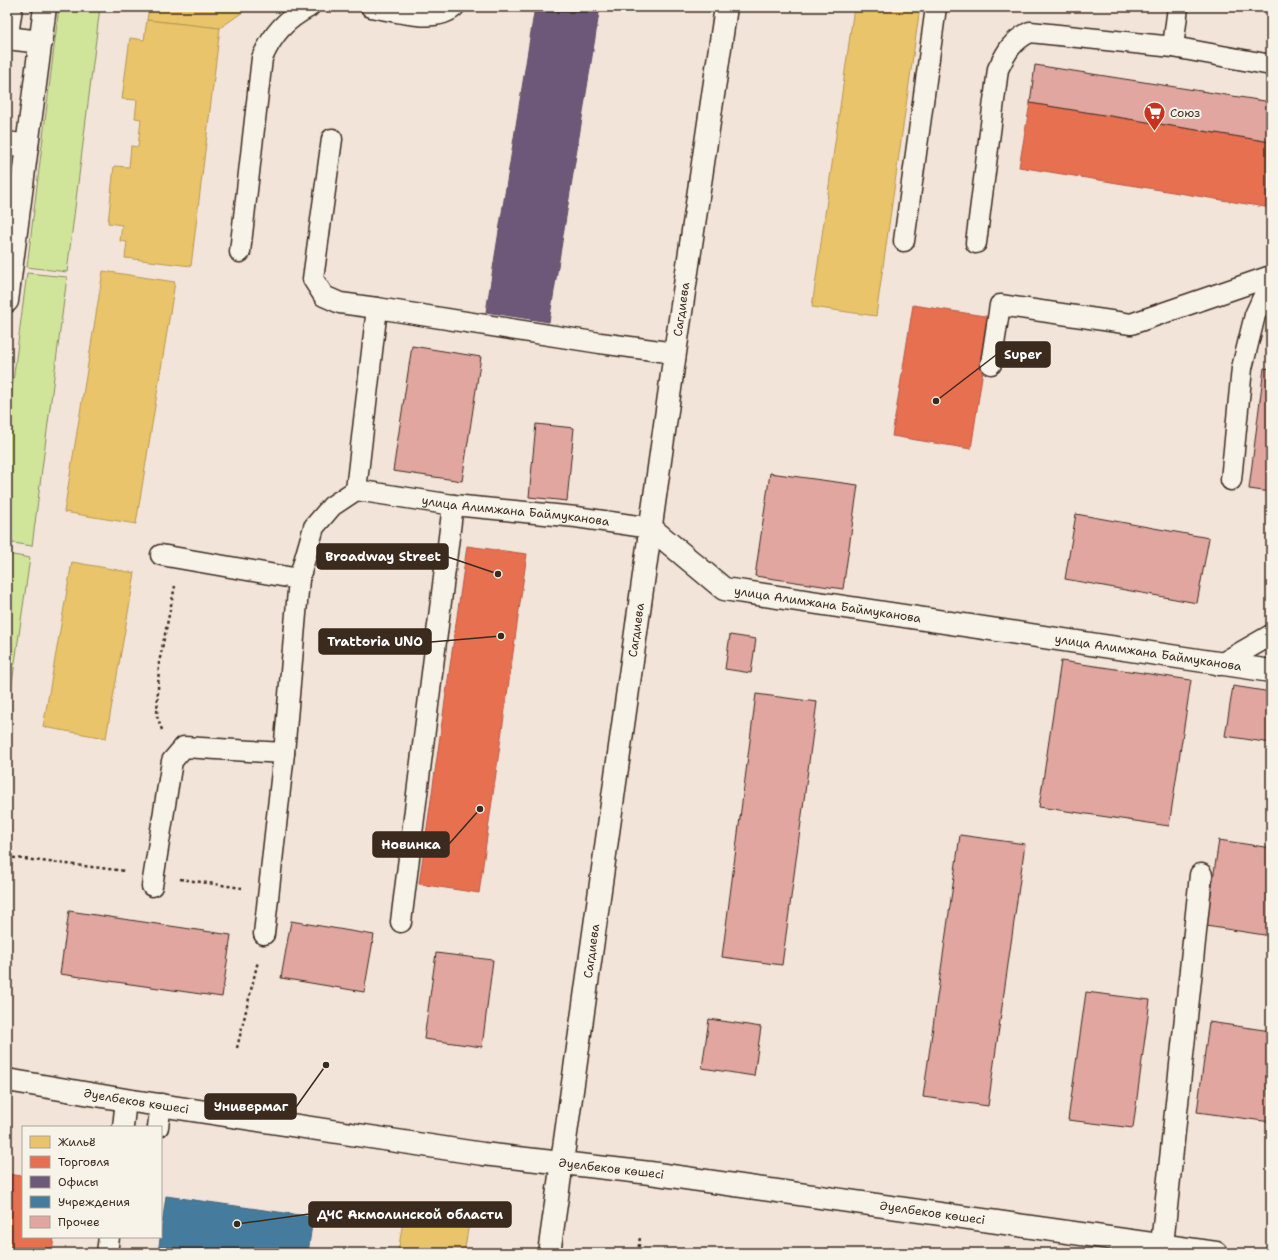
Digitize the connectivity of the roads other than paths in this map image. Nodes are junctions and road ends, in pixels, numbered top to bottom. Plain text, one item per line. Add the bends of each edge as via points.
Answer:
1 (11, 7) edge
2 (45, 7) edge
3 (309, 7) edge
4 (371, 7) edge
5 (454, 7) edge
6 (726, 7) edge
7 (936, 7) edge
8 (1178, 7) edge
9 (7, 37) edge
10 (41, 42) junction
11 (1174, 47) junction
12 (1271, 65) edge
13 (332, 139) dead end
14 (17, 145) edge
15 (904, 241) dead end
16 (976, 243) dead end
17 (11, 245) edge
18 (240, 252) dead end
19 (1271, 276) edge
20 (1271, 280) edge
21 (7, 301) edge
22 (377, 308) junction
23 (675, 353) junction
24 (991, 364) dead end
25 (1232, 480) dead end
26 (356, 490) junction
27 (453, 505) junction
28 (651, 528) junction
29 (170, 557) road end
30 (299, 579) junction
31 (1271, 635) edge
32 (1219, 665) junction
33 (1271, 672) edge
34 (284, 753) junction
35 (1201, 875) dead end
36 (152, 886) dead end
37 (401, 922) dead end
38 (264, 934) road end
39 (7, 1080) edge
40 (126, 1100) junction
41 (161, 1104) junction
42 (123, 1126) edge
43 (158, 1126) edge
44 (562, 1162) junction
45 (109, 1238) edge
46 (1162, 1245) junction
47 (107, 1253) edge
48 (549, 1253) edge
49 (1216, 1253) edge

1 - 9 street
2 - 10 street
3 - 18 lane via 295,14 281,27 270,40 262,58
4 - 5 lane via 433,17
6 - 23 street, Сагдиева
7 - 15 lane
8 - 11 lane
9 - 10 street
10 - 14 street
11 - 12 lane
11 - 16 lane via 1030,32 1016,39 998,69
13 - 22 lane via 313,279 324,296 340,303
14 - 17 street
17 - 21 street
19 - 24 lane via 1131,324 1000,306
20 - 25 lane via 1255,315 1242,368
22 - 23 lane
22 - 26 lane
23 - 28 street, Сагдиева
26 - 27 lane, улица Алимжана Баймуканова
26 - 30 lane via 332,506 314,527
27 - 28 lane, улица Алимжана Баймуканова via 576,517
27 - 37 lane
28 - 32 street, улица Алимжана Баймуканова via 724,589
28 - 44 street, Сагдиева
29 - 30 lane
30 - 34 lane
31 - 32 lane
32 - 33 street, улица Алимжана Баймуканова
34 - 36 lane via 184,747 172,761
34 - 38 lane
35 - 46 street
39 - 40 street, Әуелбеков көшесі
40 - 41 street, Әуелбеков көшесі
40 - 42 lane
41 - 43 lane
41 - 44 street, Әуелбеков көшесі via 483,1154
44 - 46 street, Әуелбеков көшесі
44 - 48 street, Сагдиева
45 - 47 lane
46 - 49 street, Әуелбеков көшесі

